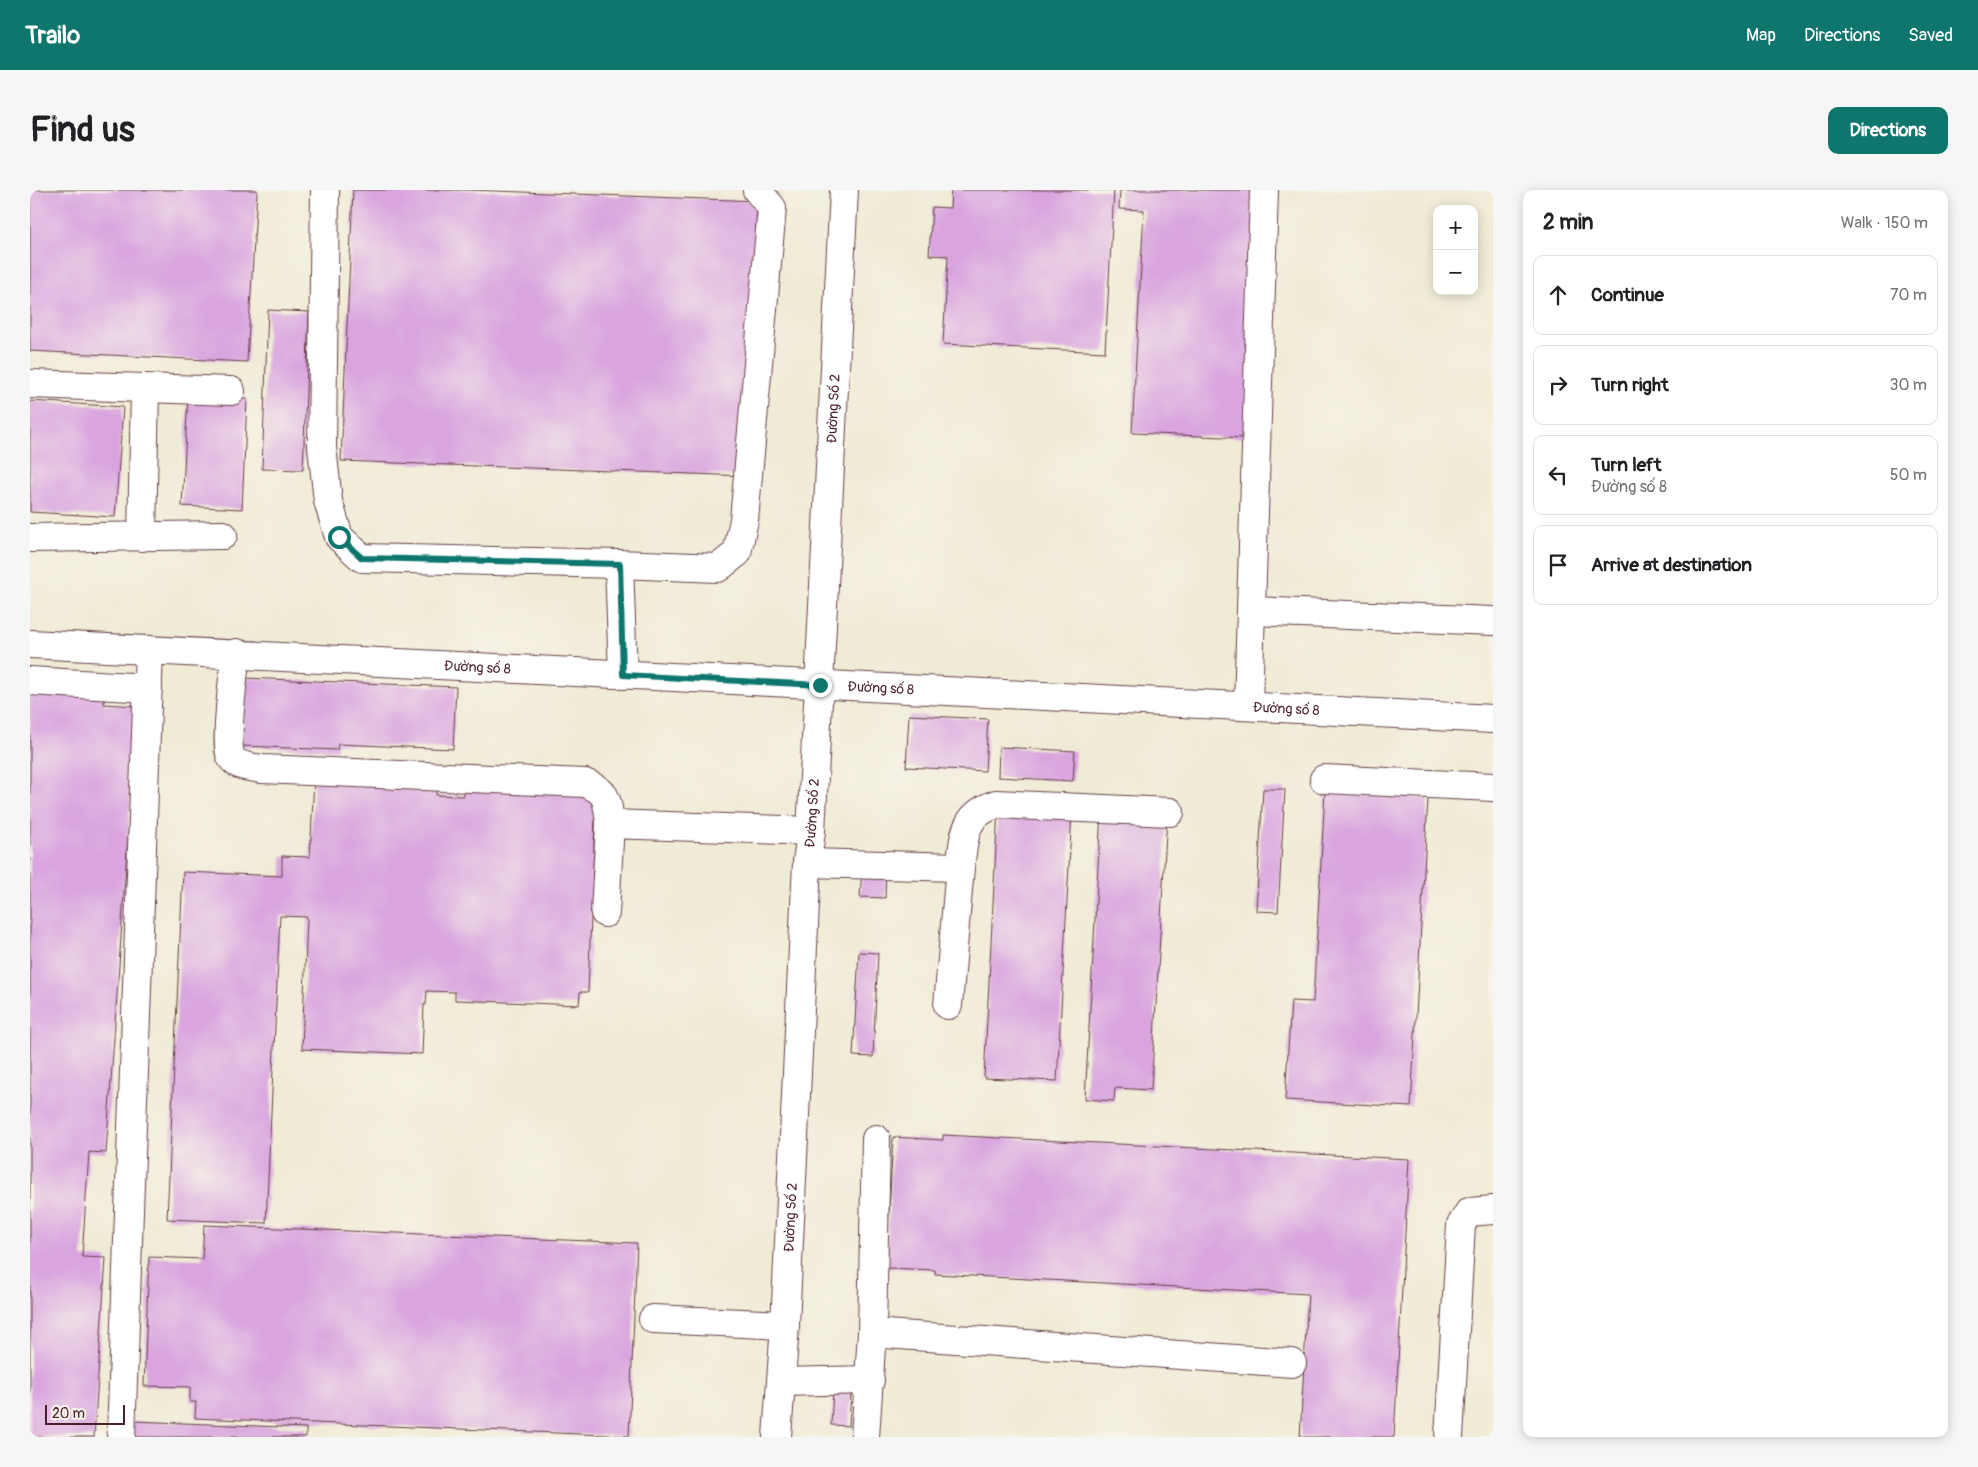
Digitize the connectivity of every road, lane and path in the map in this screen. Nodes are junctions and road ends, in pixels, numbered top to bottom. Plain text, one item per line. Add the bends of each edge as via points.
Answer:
1 (325, 190) edge
2 (758, 190) edge
3 (844, 190) edge
4 (1264, 190) edge
5 (30, 384) edge
6 (145, 389) junction
7 (231, 391) dead end
8 (224, 536) dead end
9 (142, 537) junction
10 (30, 538) edge
11 (620, 564) junction
12 (1252, 610) junction
13 (1493, 621) edge
14 (30, 644) edge
15 (149, 650) junction
16 (236, 653) junction
17 (623, 675) junction
18 (30, 681) edge
19 (820, 685) junction
20 (148, 688) junction
21 (1248, 706) junction
22 (1493, 719) edge
23 (1324, 780) dead end
24 (1493, 787) edge
25 (1170, 812) dead end
26 (610, 824) junction
27 (811, 831) junction
28 (807, 864) junction
29 (960, 867) junction
30 (605, 913) dead end
31 (948, 1005) dead end
32 (876, 1139) dead end
33 (1493, 1210) edge
34 (653, 1319) dead end
35 (784, 1325) junction
36 (872, 1334) junction
37 (1292, 1363) dead end
38 (870, 1380) junction
39 (781, 1382) junction
40 (121, 1437) edge
41 (777, 1437) edge
42 (865, 1437) edge
43 (1449, 1437) edge

1 - 11 street via 322,447 328,501 339,537 362,558
2 - 11 street via 772,208 744,520 738,553 718,568
3 - 19 street, Đường Số 2
4 - 12 street
5 - 6 street
6 - 7 street
6 - 9 street
8 - 9 street
9 - 10 street
11 - 17 street
12 - 13 street
12 - 21 street
14 - 15 street, Đường số 8
15 - 16 street, Đường số 8
15 - 20 street
16 - 17 street, Đường số 8
16 - 26 street via 228,738 230,756 238,764 262,769 586,783 599,788 607,798
17 - 19 street, Đường số 8
18 - 20 street
19 - 21 street, Đường số 8
19 - 27 street, Đường Số 2
20 - 40 street
21 - 22 street, Đường số 8
23 - 24 street
25 - 29 street via 996,804 980,810 966,827
26 - 27 street
26 - 30 street
27 - 28 street, Đường Số 2
28 - 29 street
28 - 35 street, Đường Số 2
29 - 31 street
32 - 36 street
33 - 43 street via 1469,1212 1461,1225
34 - 35 street
35 - 39 street, Đường Số 2
36 - 37 street
36 - 38 street
38 - 39 street
38 - 42 street
39 - 41 street, Đường Số 2

